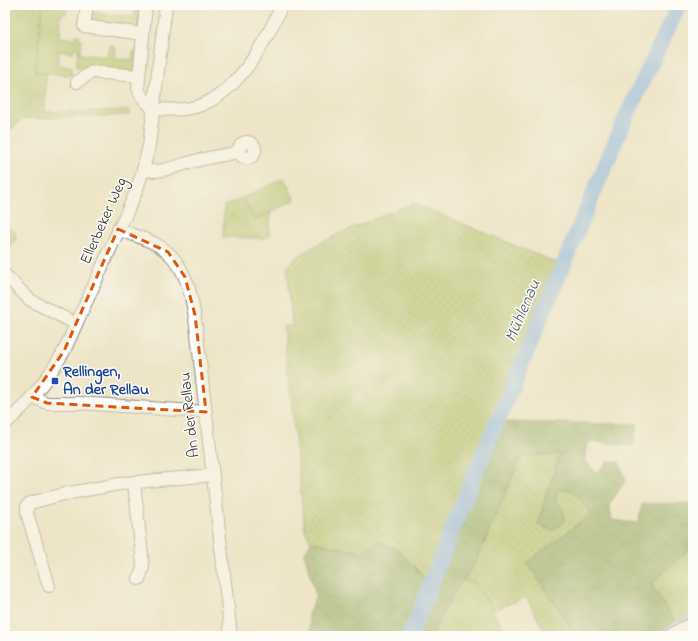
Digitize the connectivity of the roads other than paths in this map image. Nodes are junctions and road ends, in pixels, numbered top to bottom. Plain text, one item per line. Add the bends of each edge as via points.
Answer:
1 (87, 5) edge
2 (146, 5) edge
3 (166, 5) edge
4 (282, 5) edge
5 (143, 34) junction
6 (138, 76) junction
7 (77, 82) dead end
8 (153, 109) junction
9 (239, 152) dead end
10 (143, 170) junction
11 (118, 229) junction
12 (5, 275) edge
13 (76, 324) junction
14 (32, 397) junction
15 (206, 412) junction
16 (5, 424) edge
17 (213, 475) junction
18 (134, 482) junction
19 (139, 579) dead end
20 (49, 586) dead end
21 (693, 625) edge
22 (231, 636) edge
23 (674, 636) edge

1 - 5 street via 84,26
2 - 5 street
3 - 8 street, Ellerbeker Weg
4 - 8 street via 252,59 232,84 209,102 197,106 184,109
5 - 6 street
6 - 7 street via 92,72
6 - 8 street via 138,88 142,97
8 - 10 street, Ellerbeker Weg via 149,146
9 - 10 street via 194,161 158,172
10 - 11 street, Ellerbeker Weg via 136,192
11 - 13 street, Ellerbeker Weg
11 - 15 street, An der Rellau via 168,252 185,277 194,315
12 - 13 street via 30,300
13 - 14 street, Ellerbeker Weg via 51,374
14 - 15 street via 47,403
14 - 16 street, Ellerbeker Weg
15 - 17 street, An der Rellau
17 - 18 street
17 - 22 street, An der Rellau
18 - 19 street via 143,566
18 - 20 street via 64,494 30,503 27,513
21 - 23 main road

